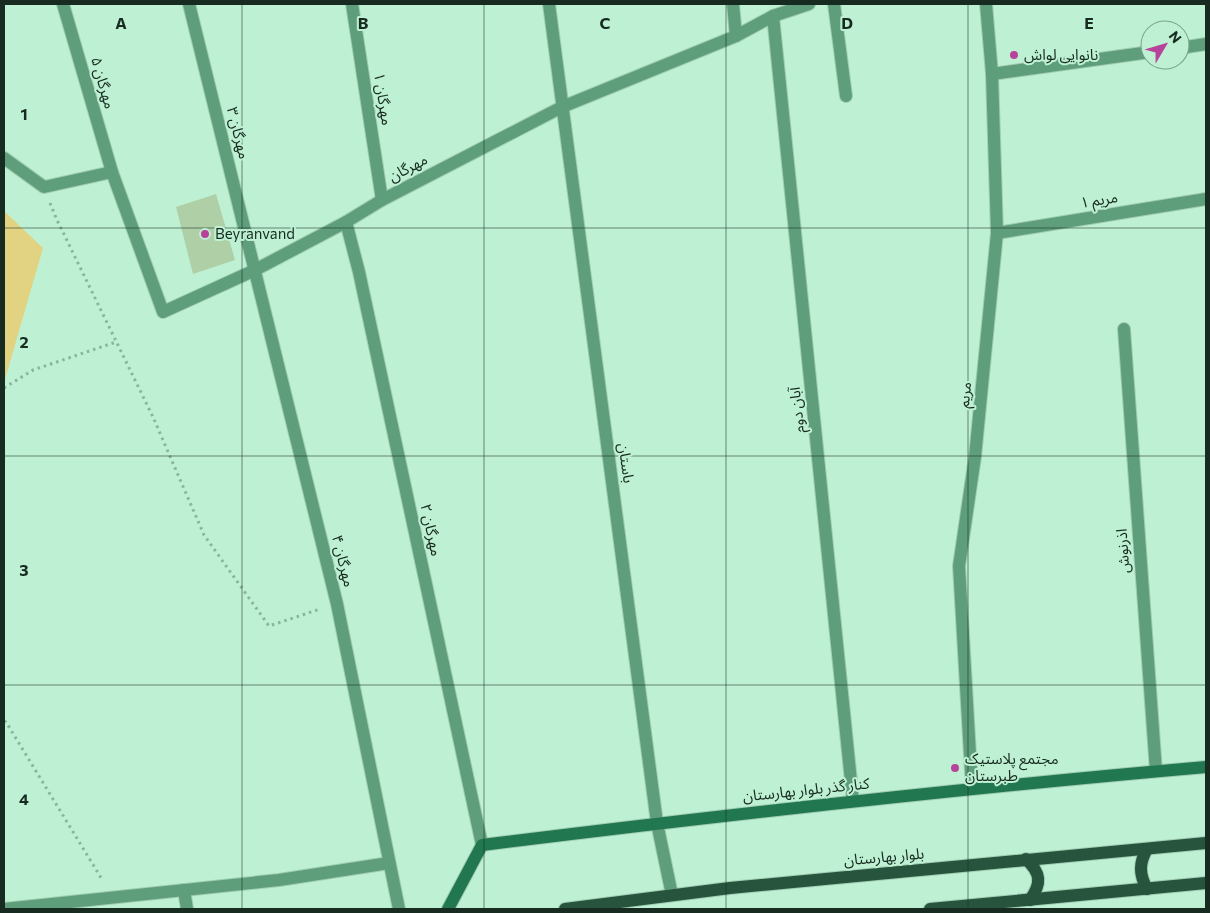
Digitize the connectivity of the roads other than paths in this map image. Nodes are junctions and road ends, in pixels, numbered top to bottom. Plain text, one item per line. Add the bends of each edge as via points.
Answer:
1 (64, 4) edge
2 (189, 4) edge
3 (352, 4) edge
4 (549, 4) edge
5 (733, 4) edge
6 (809, 4) edge
7 (834, 4) edge
8 (986, 4) edge
9 (773, 16) junction
10 (736, 36) junction
11 (1206, 44) edge
12 (1190, 46) edge
13 (1140, 53) edge
14 (992, 74) junction
15 (846, 96) dead end
16 (562, 107) junction
17 (4, 158) edge
18 (112, 172) junction
19 (1206, 199) edge
20 (382, 200) junction
21 (346, 222) junction
22 (997, 234) junction
23 (255, 270) junction
24 (1124, 329) dead end
25 (1206, 766) edge
26 (1156, 771) junction
27 (972, 788) junction
28 (854, 801) junction
29 (657, 823) junction
30 (1206, 843) edge
31 (482, 845) junction
32 (1147, 849) junction
33 (1026, 859) junction
34 (389, 863) junction
35 (1206, 883) edge
36 (1148, 889) junction
37 (184, 890) junction
38 (672, 895) junction
39 (1030, 900) junction
40 (4, 909) edge
41 (187, 909) edge
42 (398, 909) edge
43 (448, 909) edge
44 (565, 909) edge
45 (930, 909) edge

1 - 18 street, مهرگان ۵
2 - 23 street, مهرگان ۳
3 - 20 street, مهرگان ۱
4 - 16 street, باستان
5 - 10 street
6 - 9 street, مهرگان
7 - 15 street
8 - 14 street, مریم
9 - 10 street, مهرگان
9 - 28 street, آبان دوم
10 - 16 street, مهرگان
11 - 12 street
13 - 14 street
14 - 22 street, مریم
16 - 20 street, مهرگان
16 - 29 street, باستان
17 - 18 street via 44,187
18 - 23 street, مهرگان via 163,312
19 - 22 street, مریم ۱
20 - 21 street, مهرگان
21 - 23 street, مهرگان
21 - 31 street, مهرگان ۲
22 - 27 street, مریم via 975,457 959,566
23 - 34 street, مهرگان ۴ via 337,604
24 - 26 street, اذرنوش
25 - 26 main road, کنار گذر بلوار بهارستان
26 - 27 main road, کنار گذر بلوار بهارستان
27 - 28 main road, کنار گذر بلوار بهارستان
28 - 29 main road, کنار گذر بلوار بهارستان
29 - 31 main road, کنار گذر بلوار بهارستان
29 - 38 street, باستان
30 - 32 main road, بلوار بهارستان
31 - 43 main road
32 - 33 main road, بلوار بهارستان
32 - 36 main road via 1140,869
33 - 38 main road, بلوار بهارستان
33 - 39 main road via 1035,867 1039,878 1037,890
34 - 37 street
34 - 42 street, مهرگان ۴
35 - 36 main road
36 - 39 main road
37 - 40 street
37 - 41 street
38 - 44 main road, بلوار بهارستان
39 - 45 main road

